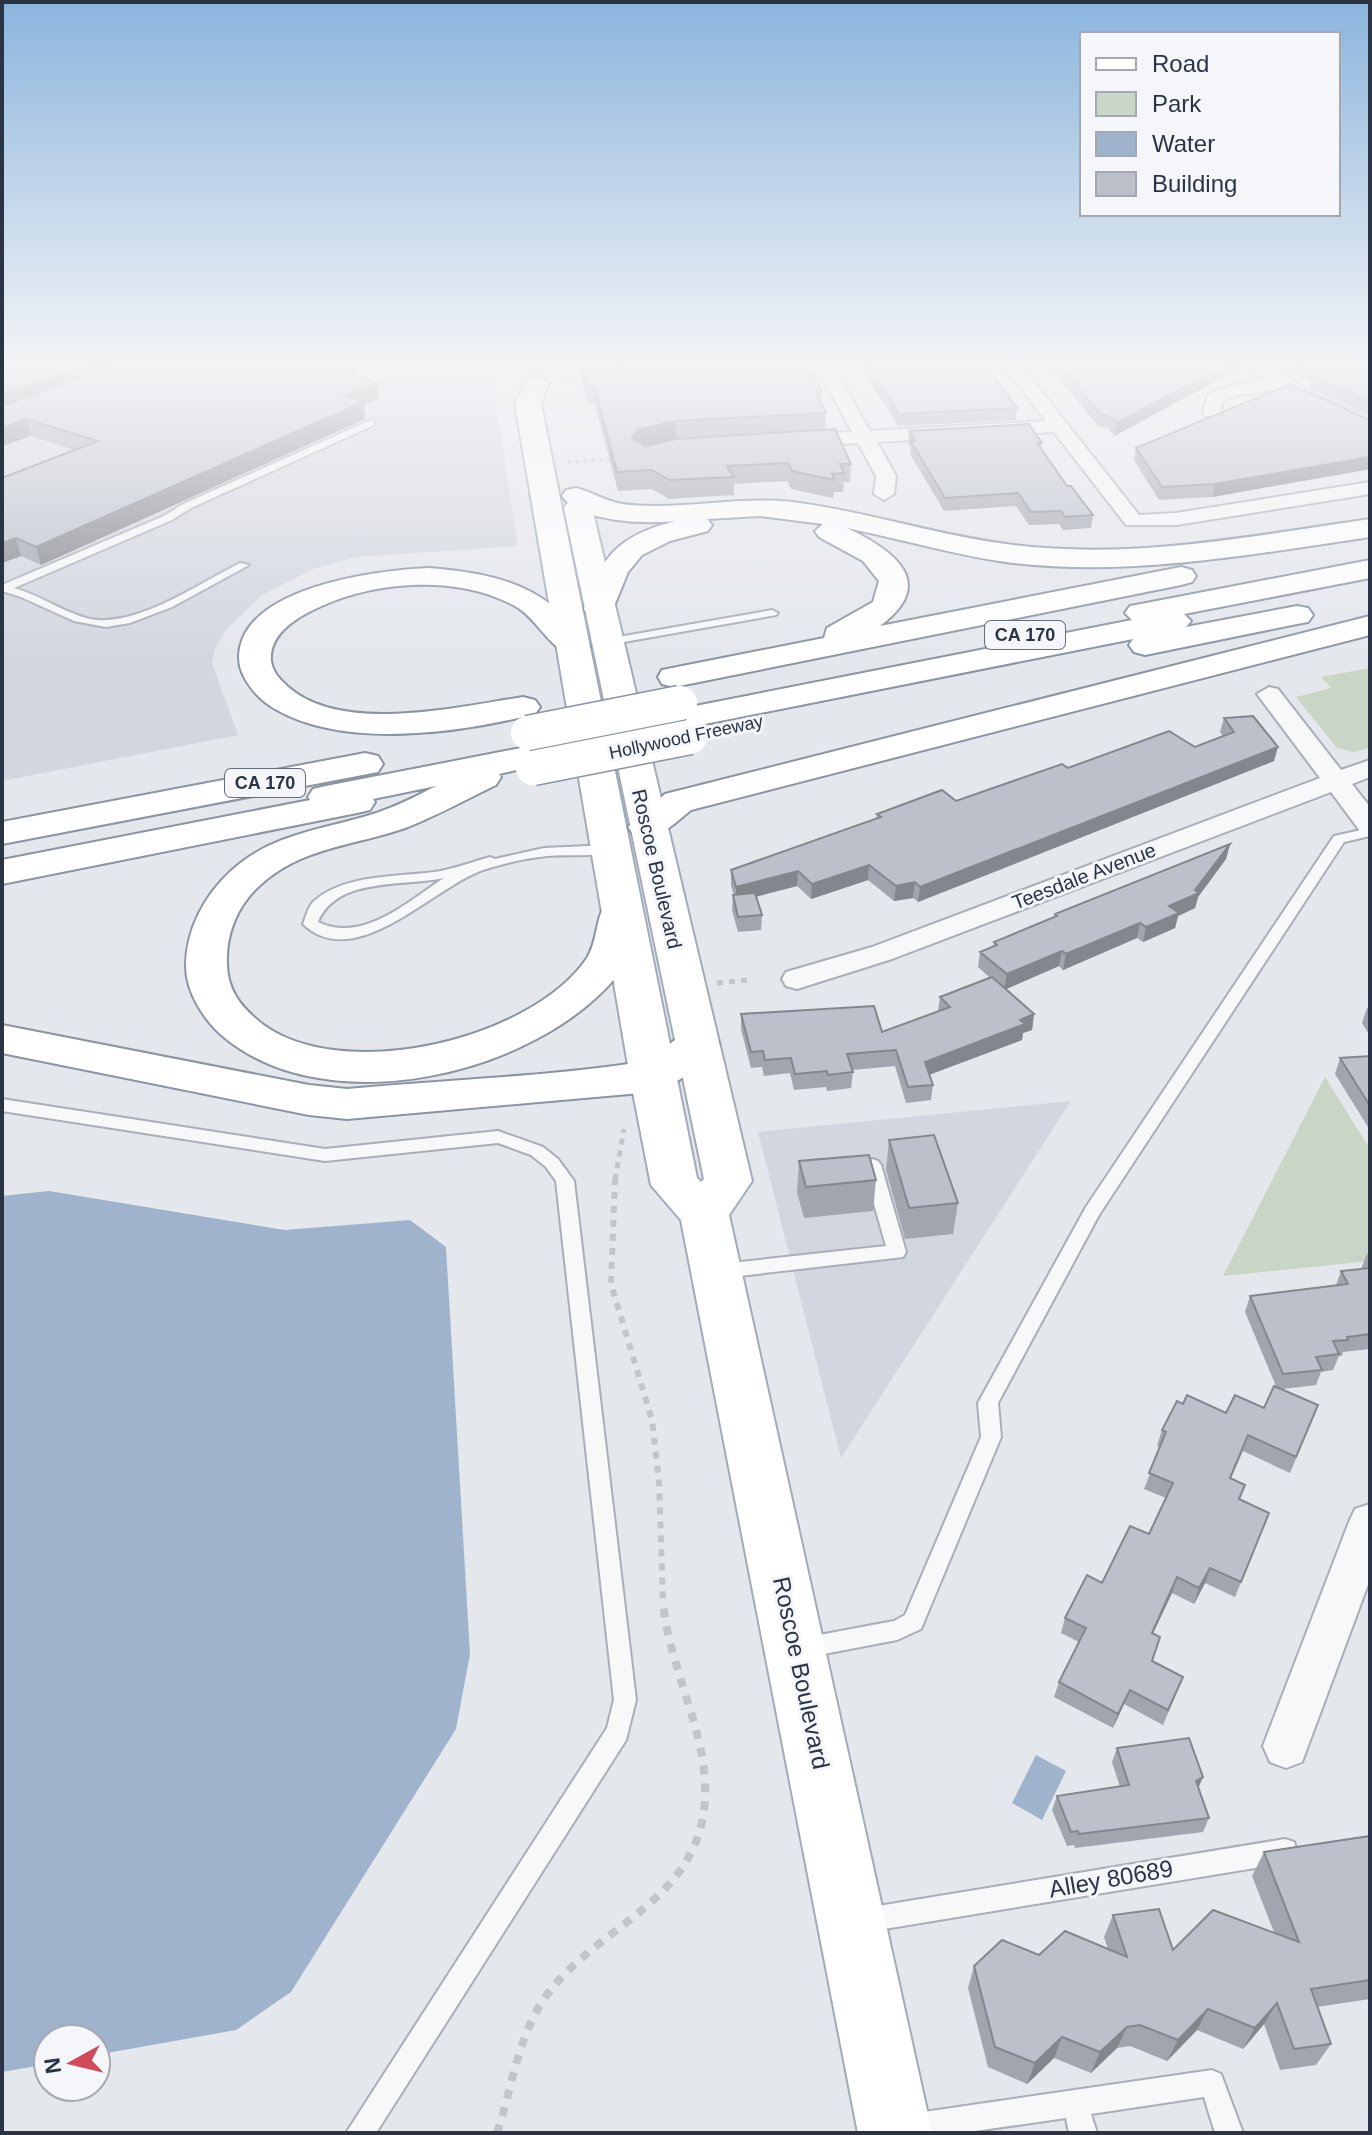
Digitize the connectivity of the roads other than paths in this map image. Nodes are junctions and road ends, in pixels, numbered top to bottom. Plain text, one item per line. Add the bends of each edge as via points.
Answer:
1 (292, 459) edge
2 (538, 459) edge
3 (877, 459) edge
4 (1084, 459) edge
5 (567, 462) road end
6 (1370, 488) edge
7 (884, 494) dead end
8 (578, 510) junction
9 (550, 519) junction
10 (735, 519) junction
11 (1370, 528) edge
12 (1370, 537) edge
13 (244, 565) dead end
14 (1370, 569) edge
15 (1370, 583) edge
16 (3, 588) edge
17 (1370, 591) edge
18 (1370, 600) edge
19 (599, 609) junction
20 (772, 613) dead end
21 (1370, 625) edge
22 (590, 645) junction
23 (1269, 694) dead end
24 (683, 712) junction
25 (529, 742) junction
26 (1370, 768) edge
27 (483, 777) junction
28 (1335, 779) junction
29 (2, 811) edge
30 (1370, 825) edge
31 (647, 827) junction
32 (1370, 832) edge
33 (2, 833) edge
34 (610, 849) junction
35 (2, 851) edge
36 (2, 860) edge
37 (490, 861) junction
38 (2, 872) edge
39 (621, 910) junction
40 (797, 979) dead end
41 (2, 1039) edge
42 (697, 1044) junction
43 (652, 1077) junction
44 (2, 1105) edge
45 (872, 1165) edge
46 (704, 1213) junction
47 (717, 1272) junction
48 (1370, 1522) edge
49 (796, 1650) junction
50 (1286, 1746) dead end
51 (1308, 1848) edge
52 (853, 1922) junction
53 (1075, 2102) junction
54 (894, 2131) edge
55 (360, 2133) edge
56 (1083, 2133) edge
57 (1229, 2133) edge

1 - 16 lane
2 - 9 main road, Roscoe Boulevard
3 - 7 street via 886,476
4 - 6 street via 1133,521
5 - 8 main road, Roscoe Boulevard
8 - 9 main road
8 - 10 main road via 628,527
8 - 11 main road via 792,511 1055,558 1169,554
8 - 19 main road, Roscoe Boulevard
9 - 22 main road, Roscoe Boulevard
10 - 19 main road via 676,529 631,548 608,576
10 - 24 main road via 798,523 855,542 890,567 896,582 893,598 862,625
12 - 24 main road
13 - 16 lane via 126,623 87,622
14 - 24 main road, Hollywood Freeway / CA 170
15 - 24 main road
17 - 24 main road
18 - 24 main road, Hollywood Freeway / CA 170
19 - 22 main road, Roscoe Boulevard
20 - 22 lane
21 - 31 main road via 678,802
22 - 25 main road via 525,599 473,583 427,577 324,594 278,618 263,633 255,652 256,673 270,691 296,708 328,718 413,723
22 - 31 main road, Roscoe Boulevard
22 - 34 main road, Roscoe Boulevard
23 - 28 street
24 - 25 main road, Hollywood Freeway / CA 170, bridge
24 - 25 main road
25 - 27 main road, Hollywood Freeway / CA 170
25 - 29 main road
25 - 33 main road, Hollywood Freeway / CA 170
25 - 35 main road
25 - 36 main road
26 - 28 street, Teesdale Avenue
27 - 38 main road, Hollywood Freeway / CA 170
27 - 39 main road via 395,819 301,845 244,879 213,921 204,945 209,988 229,1019 257,1042 338,1066 390,1066 485,1046 530,1026 573,997 604,965
28 - 30 street
28 - 40 street, Teesdale Avenue via 882,953
31 - 42 main road, Roscoe Boulevard
32 - 49 lane via 1339,839 1092,1212 988,1403 991,1437 913,1622 897,1630
34 - 37 lane
34 - 39 main road, Roscoe Boulevard
37 - 37 lane via 436,876 350,888 318,905 310,924 325,934 378,925
39 - 43 main road, Roscoe Boulevard
41 - 43 main road via 347,1104
42 - 43 main road
42 - 46 main road, Roscoe Boulevard via 728,1181
43 - 46 main road, Roscoe Boulevard via 675,1185
44 - 55 lane via 325,1155 498,1137 525,1143 552,1159 565,1181 625,1700 618,1732
45 - 47 lane via 897,1252
46 - 47 main road, Roscoe Boulevard
47 - 49 main road, Roscoe Boulevard
48 - 50 street
49 - 52 main road, Roscoe Boulevard
51 - 52 lane, Alley 80689
52 - 54 main road, Roscoe Boulevard
53 - 54 lane
53 - 56 lane
53 - 57 lane via 1212,2083

